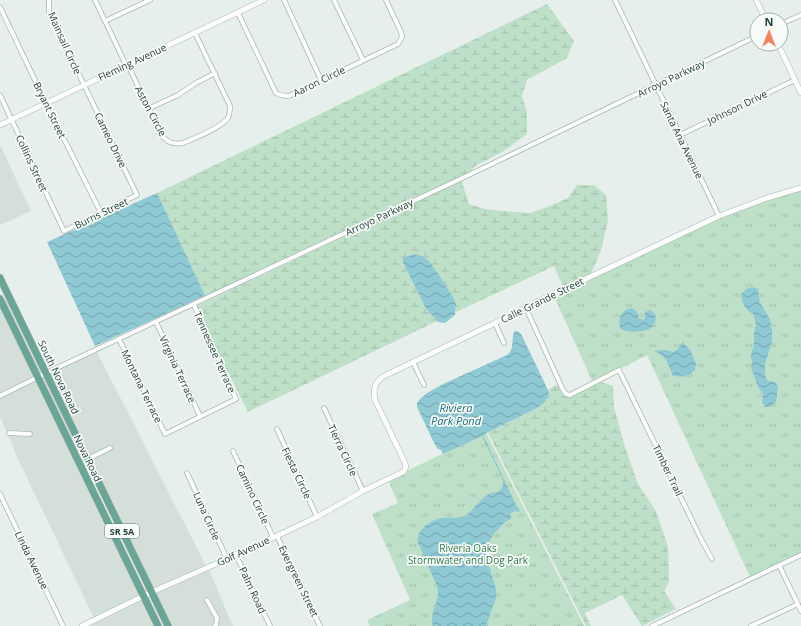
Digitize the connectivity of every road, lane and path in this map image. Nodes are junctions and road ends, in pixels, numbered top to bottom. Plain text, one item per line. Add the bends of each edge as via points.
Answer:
1 (95, 0) edge
2 (150, 0) edge
3 (264, 0) edge
4 (284, 0) edge
5 (334, 0) edge
6 (386, 0) edge
7 (615, 0) edge
8 (756, 0) edge
9 (49, 1) edge
10 (0, 7) edge
11 (238, 12) junction
12 (762, 12) edge
13 (801, 15) edge
14 (789, 20) edge
15 (105, 21) junction
16 (196, 33) junction
17 (749, 40) edge
18 (782, 52) edge
19 (363, 60) junction
20 (126, 65) junction
21 (215, 73) junction
22 (322, 80) junction
23 (795, 80) junction
24 (84, 85) junction
25 (656, 85) junction
26 (801, 94) edge
27 (0, 95) edge
28 (46, 103) junction
29 (148, 109) junction
30 (12, 120) junction
31 (0, 125) edge
32 (680, 135) junction
33 (801, 188) edge
34 (137, 195) joint
35 (101, 213) junction
36 (719, 216) junction
37 (64, 231) joint
38 (0, 278) edge
39 (0, 295) edge
40 (0, 299) edge
41 (11, 301) junction
42 (194, 305) junction
43 (526, 308) junction
44 (156, 322) junction
45 (495, 323) junction
46 (119, 339) junction
47 (504, 342) dead end
48 (413, 362) junction
49 (46, 373) junction
50 (38, 377) junction
51 (424, 385) dead end
52 (0, 396) edge
53 (324, 408) dead end
54 (200, 416) junction
55 (277, 429) dead end
56 (9, 433) dead end
57 (30, 434) dead end
58 (110, 448) dead end
59 (233, 451) dead end
60 (75, 454) junction
61 (88, 460) junction
62 (403, 472) joint
63 (187, 473) dead end
64 (363, 491) junction
65 (0, 494) edge
66 (317, 516) junction
67 (105, 517) junction
68 (120, 525) junction
69 (275, 537) junction
70 (236, 555) junction
71 (801, 555) edge
72 (227, 559) junction
73 (712, 559) dead end
74 (779, 565) junction
75 (152, 592) junction
76 (144, 596) junction
77 (207, 600) dead end
78 (798, 604) junction
79 (801, 611) edge
80 (63, 626) edge
81 (82, 626) edge
82 (158, 626) edge
83 (168, 626) edge
84 (215, 626) edge
85 (270, 626) edge
86 (320, 626) edge
87 (652, 626) edge
88 (751, 626) edge

1 - 15 street, Aston Circle
2 - 15 street
3 - 11 street, Fleming Avenue
4 - 22 street
5 - 19 street
6 - 19 street, Aaron Circle via 402,37 398,44
7 - 25 street, Santa Ana Avenue
8 - 12 street
9 - 24 street, Mainsail Circle via 50,12
10 - 28 street, Bryant Street
11 - 16 street, Fleming Avenue
11 - 22 street, Aaron Circle via 276,93 280,96 289,96
13 - 14 street
15 - 20 street, Aston Circle
16 - 20 street, Fleming Avenue
16 - 21 street, Aston Circle
17 - 25 street, Arroyo Parkway
18 - 23 street
19 - 22 street, Aaron Circle
20 - 24 street, Fleming Avenue
20 - 29 street, Aston Circle
21 - 29 street
21 - 29 street, Aston Circle via 230,106 228,118 222,124 183,143 172,144 160,134
23 - 26 street
23 - 32 street, Johnson Drive
24 - 28 street, Fleming Avenue
24 - 34 street, Cameo Drive
25 - 32 street, Santa Ana Avenue
25 - 42 street, Arroyo Parkway
27 - 30 street, Collins Street
28 - 30 street, Fleming Avenue
28 - 35 street, Bryant Street
30 - 31 street, Fleming Avenue
30 - 37 street, Collins Street
32 - 36 street, Santa Ana Avenue
33 - 36 street, Calle Grande Street
34 - 35 street, Burns Street
35 - 37 street, Burns Street
36 - 43 street, Calle Grande Street
38 - 41 main road, South Nova Road / SR 5A
39 - 41 main road
40 - 50 main road, Nova Road / SR 5A
41 - 49 main road, South Nova Road / SR 5A
42 - 44 street, Arroyo Parkway
42 - 54 street, Tennessee Terrace via 236,399
43 - 45 street, Calle Grande Street
43 - 73 street, Timber Trail via 566,394 570,396 619,370
44 - 46 street, Arroyo Parkway
44 - 54 street, Virginia Terrace
45 - 47 street
45 - 48 street, Calle Grande Street
46 - 49 street, Arroyo Parkway
46 - 54 street, Montana Terrace via 165,434
48 - 51 street
48 - 62 street, Calle Grande Street via 378,380 374,393 405,463
49 - 50 street, Arroyo Parkway
49 - 61 main road, South Nova Road / SR 5A
50 - 52 street, Arroyo Parkway
50 - 60 main road, Nova Road / SR 5A
53 - 64 street, Tierra Circle
55 - 66 street, Fiesta Circle
56 - 57 street
58 - 61 street
59 - 69 street, Camino Circle
60 - 61 main road
60 - 67 main road, Nova Road / SR 5A
61 - 68 main road, South Nova Road / SR 5A
62 - 64 street, Golf Avenue
63 - 72 street, Luna Circle
64 - 66 street, Golf Avenue
65 - 80 street, Linda Avenue
66 - 69 street, Golf Avenue
67 - 68 main road
67 - 76 main road, Nova Road / SR 5A
68 - 75 main road, South Nova Road / SR 5A
69 - 70 street, Golf Avenue
69 - 86 street, Evergreen Street
70 - 72 street, Golf Avenue
70 - 85 street, Palm Road
71 - 74 street
72 - 75 street, Golf Avenue
74 - 78 street
74 - 87 street
75 - 76 street, Golf Avenue
75 - 83 main road, SR 5A
76 - 81 street, Golf Avenue
76 - 82 main road, Nova Road / SR 5A
77 - 84 street via 217,618
78 - 79 street
78 - 88 street

